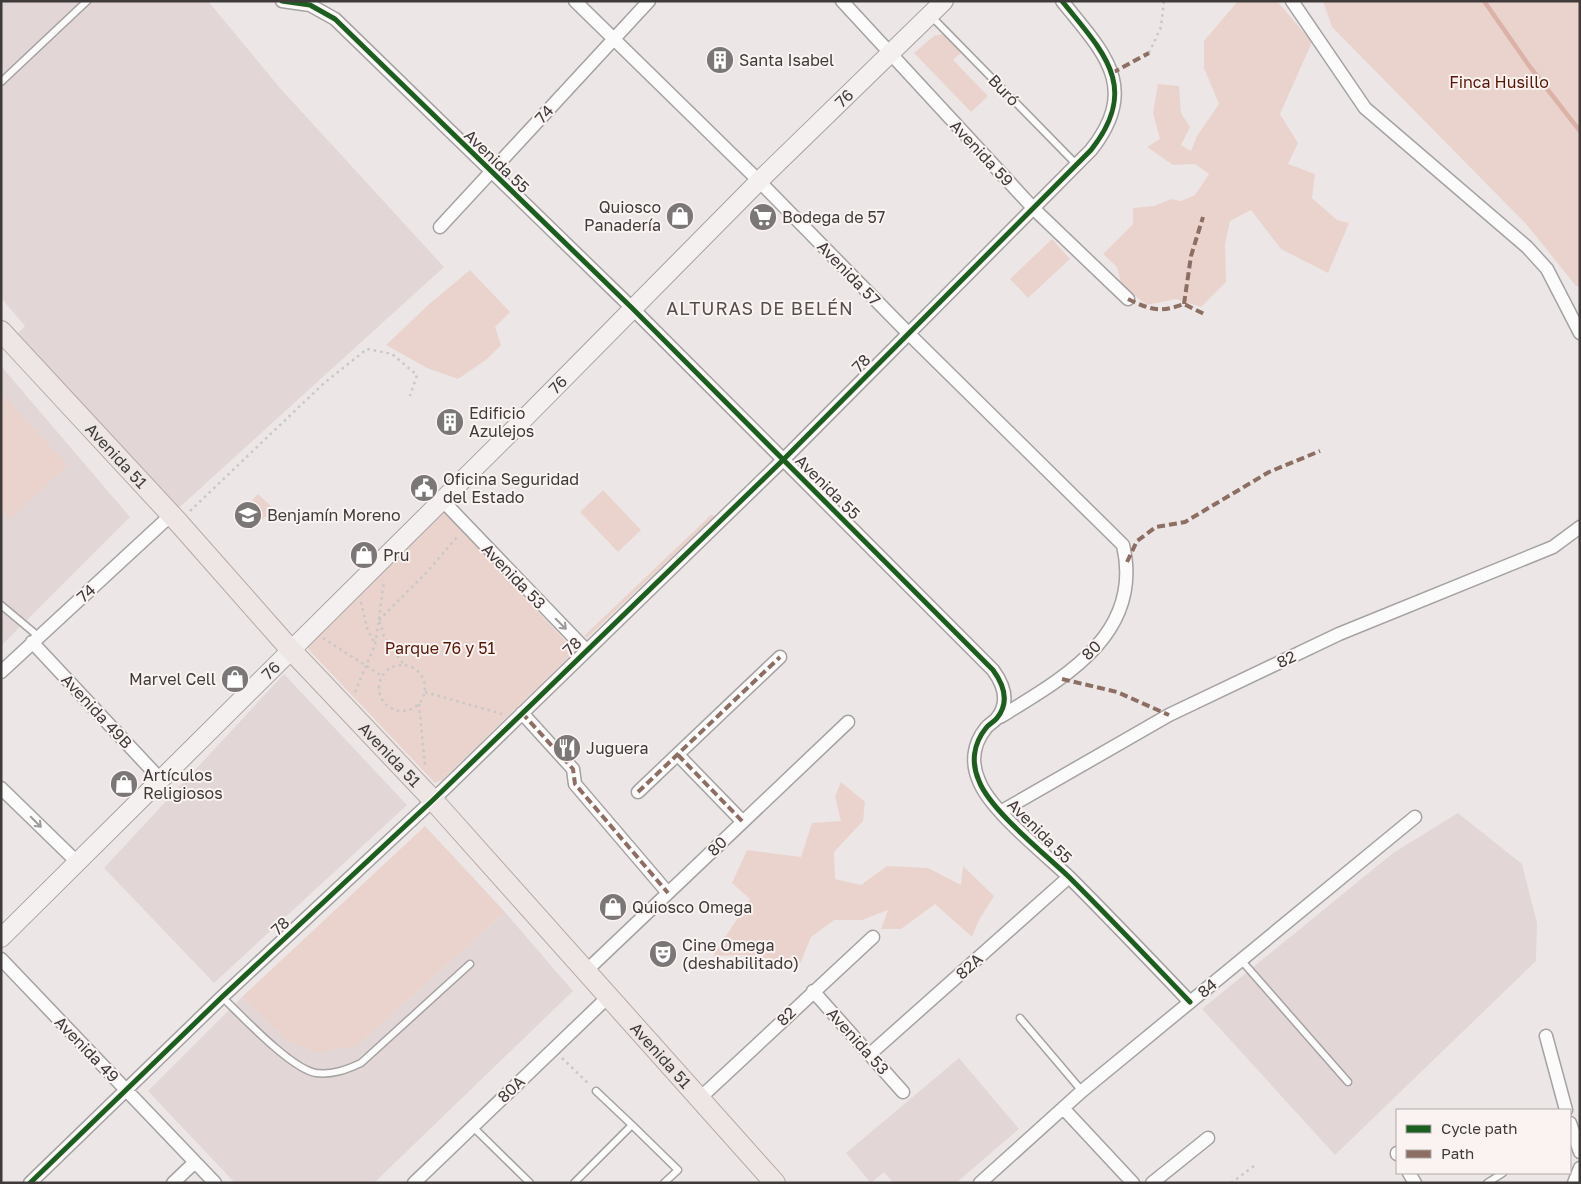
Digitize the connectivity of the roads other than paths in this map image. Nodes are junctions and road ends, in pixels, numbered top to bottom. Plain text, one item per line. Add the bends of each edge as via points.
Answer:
1 (87, 1) edge
2 (282, 1) edge
3 (575, 1) edge
4 (649, 1) edge
5 (842, 1) edge
6 (944, 1) edge
7 (1062, 1) edge
8 (1292, 1) edge
9 (312, 3) edge
10 (930, 15) junction
11 (612, 38) junction
12 (890, 54) junction
13 (1, 82) edge
14 (1077, 165) junction
15 (491, 173) junction
16 (759, 180) junction
17 (1034, 208) junction
18 (440, 227) dead end
19 (1128, 298) dead end
20 (632, 308) junction
21 (1, 331) edge
22 (908, 333) junction
23 (1580, 333) edge
24 (783, 460) junction
25 (442, 500) junction
26 (175, 519) junction
27 (1580, 527) edge
28 (1123, 544) joint
29 (1, 605) edge
30 (35, 639) junction
31 (291, 650) junction
32 (586, 650) junction
33 (780, 657) dead end
34 (1, 672) edge
35 (522, 713) junction
36 (997, 719) junction
37 (848, 722) dead end
38 (678, 755) junction
39 (162, 781) junction
40 (1, 788) edge
41 (638, 792) dead end
42 (433, 800) junction
43 (1002, 811) junction
44 (1415, 817) dead end
45 (743, 822) junction
46 (78, 863) junction
47 (1069, 877) junction
48 (668, 893) junction
49 (873, 937) dead end
50 (1, 938) edge
51 (1, 959) edge
52 (1241, 960) junction
53 (470, 964) dead end
54 (586, 971) junction
55 (813, 991) junction
56 (609, 996) junction
57 (222, 997) junction
58 (1190, 1002) junction
59 (1020, 1018) dead end
60 (1546, 1036) dead end
61 (870, 1054) junction
62 (1348, 1082) dead end
63 (126, 1090) junction
64 (596, 1091) road end
65 (1082, 1091) junction
66 (903, 1092) dead end
67 (700, 1098) junction
68 (1062, 1108) junction
69 (1566, 1109) edge
70 (632, 1125) junction
71 (472, 1126) junction
72 (1571, 1130) edge
73 (1208, 1138) dead end
74 (1580, 1152) edge
75 (195, 1162) junction
76 (1580, 1168) edge
77 (1501, 1174) edge
78 (30, 1183) edge
79 (173, 1183) edge
80 (215, 1183) edge
81 (414, 1183) edge
82 (530, 1183) edge
83 (574, 1183) edge
84 (664, 1183) edge
85 (775, 1183) edge
86 (980, 1183) edge
87 (1133, 1183) edge
88 (1152, 1183) edge
89 (1486, 1183) edge
90 (1574, 1183) edge

1 - 13 lane
2 - 9 street, Avenida 55
3 - 11 street, Avenida 57
4 - 11 street, 74
5 - 12 street, Avenida 59
6 - 10 street, 76
7 - 14 street, 78 via 1103,52 1115,88 1113,111 1103,134
8 - 23 street via 1365,108 1527,247 1546,269
9 - 15 street, Avenida 55 via 335,19
10 - 12 street, 76
10 - 14 lane, Buró
11 - 15 street, 74
11 - 16 street, Avenida 57
12 - 16 street, 76
12 - 17 street, Avenida 59
14 - 17 street, 78
15 - 18 street, 74
15 - 20 street, Avenida 55
16 - 20 street, 76
16 - 22 street, Avenida 57
17 - 19 street, Avenida 59
17 - 22 street, 78
20 - 24 street, Avenida 55
20 - 25 street, 76
21 - 26 main road, Avenida 51
22 - 24 street, 78
22 - 28 street, Avenida 57
24 - 32 street, 78
24 - 36 street, Avenida 55 via 993,670 1003,688 1005,707
25 - 31 street, 76
25 -> 32 street, Avenida 53
26 - 30 street, 74
26 - 31 main road, Avenida 51
27 - 43 street, 82 via 1553,547 1339,634 1168,715
28 - 36 street, 80 via 1127,562 1125,595 1108,633 1062,679
29 - 30 lane
30 - 34 street, 74
30 - 39 street, Avenida 49B
31 - 39 street, 76
31 - 42 main road, Avenida 51
32 - 35 street, 78
33 - 38 street
35 - 42 street, 78
35 - 48 street via 573,769 575,784
36 - 43 street, Avenida 55 via 986,728 974,752 974,768 980,783
37 - 45 street, 80
38 - 41 street
38 - 45 street
39 - 46 street, 76
40 -> 46 street
42 - 54 main road, Avenida 51
42 - 57 street, 78
43 - 47 street, Avenida 55
44 - 52 street, 84
45 - 48 street, 80
46 - 50 street, 76
47 - 58 street, Avenida 55
47 - 61 street, 82A
48 - 54 street, 80
49 - 55 street, 82
51 - 63 street, Avenida 49
52 - 58 street, 84
52 - 62 lane
53 - 57 lane via 361,1063 331,1073 314,1073 297,1064
54 - 56 main road, Avenida 51
55 - 61 street, Avenida 53
55 - 67 street, 82
56 - 67 main road, Avenida 51
56 - 71 street, 80A
57 - 63 street, 78
58 - 65 street, 84
59 - 65 lane
60 - 69 street
61 - 66 street, Avenida 53
63 - 75 street, Avenida 49
63 - 78 street, 78
64 - 70 lane
65 - 68 street, 84
67 - 85 main road, Avenida 51
68 - 86 street, 84
68 - 87 street
70 - 83 lane
70 - 84 lane via 678,1170
71 - 81 street, 80A
71 - 82 lane
72 - 74 street
73 - 88 street
75 - 79 street
75 - 80 street, Avenida 49
76 - 90 street
77 - 89 lane

